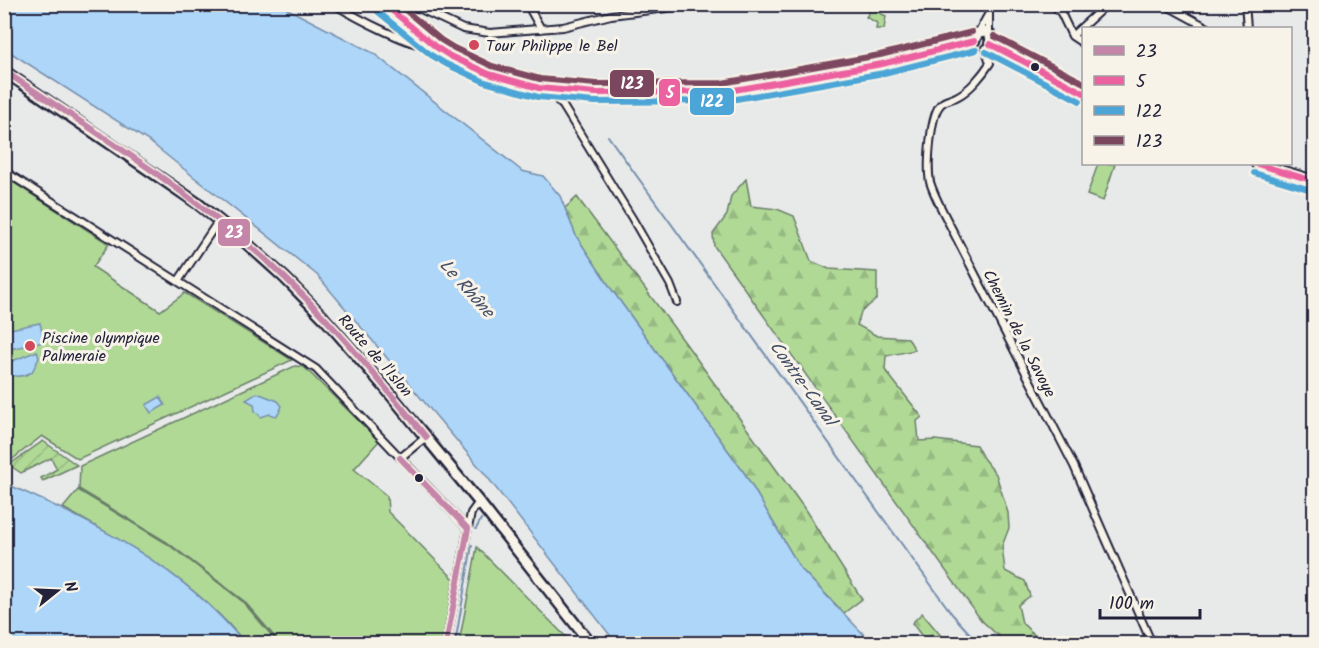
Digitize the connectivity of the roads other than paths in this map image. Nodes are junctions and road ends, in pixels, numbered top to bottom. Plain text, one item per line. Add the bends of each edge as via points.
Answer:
1 (334, 4) edge
2 (410, 4) edge
3 (527, 4) edge
4 (698, 4) edge
5 (989, 4) edge
6 (1052, 4) edge
7 (1108, 4) edge
8 (1164, 4) edge
9 (1245, 4) edge
10 (387, 6) edge
11 (1121, 6) dead end
12 (987, 15) junction
13 (408, 26) junction
14 (1082, 27) edge
15 (1082, 27) edge
16 (1206, 27) edge
17 (1247, 27) edge
18 (541, 29) junction
19 (988, 33) junction
20 (1072, 36) junction
21 (976, 37) junction
22 (401, 38) junction
23 (1082, 43) edge
24 (988, 46) junction
25 (436, 47) junction
26 (4, 71) edge
27 (545, 88) junction
28 (564, 90) junction
29 (1082, 93) edge
30 (563, 106) junction
31 (1260, 165) edge
32 (4, 171) edge
33 (1314, 181) edge
34 (219, 220) junction
35 (179, 280) junction
36 (677, 302) dead end
37 (426, 438) junction
38 (400, 458) junction
39 (479, 502) junction
40 (468, 529) junction
41 (446, 644) edge
42 (591, 644) edge
43 (1152, 644) edge

1 - 22 street
2 - 18 street via 474,32
3 - 18 street
4 - 18 street
5 - 12 street
6 - 20 street
7 - 11 street
7 - 15 street
8 - 16 street
9 - 17 street
10 - 13 main road
12 - 19 street
12 - 21 street
13 - 22 street
13 - 25 main road
14 - 20 street
19 - 21 main road via 983,31
19 - 24 main road via 992,39
20 - 23 street
21 - 24 main road via 977,46
21 - 28 main road via 882,64 723,92
22 - 25 street
24 - 29 main road
24 - 43 street, Chemin de la Savoye via 990,63 982,73 957,97 938,106 931,131 930,181 1074,466
25 - 27 main road via 500,78
26 - 34 main road, Route de l'Islon
27 - 28 main road
27 - 30 street
28 - 30 street
30 - 36 street via 632,218
31 - 33 main road
32 - 35 street
34 - 35 street
34 - 37 main road, Route de l'Islon via 324,318
35 - 38 street via 316,369
37 - 38 street
37 - 39 main road, Route de l'Islon
38 - 40 street
39 - 40 street via 471,513
39 - 42 main road, Route de l'Islon
40 - 41 street

